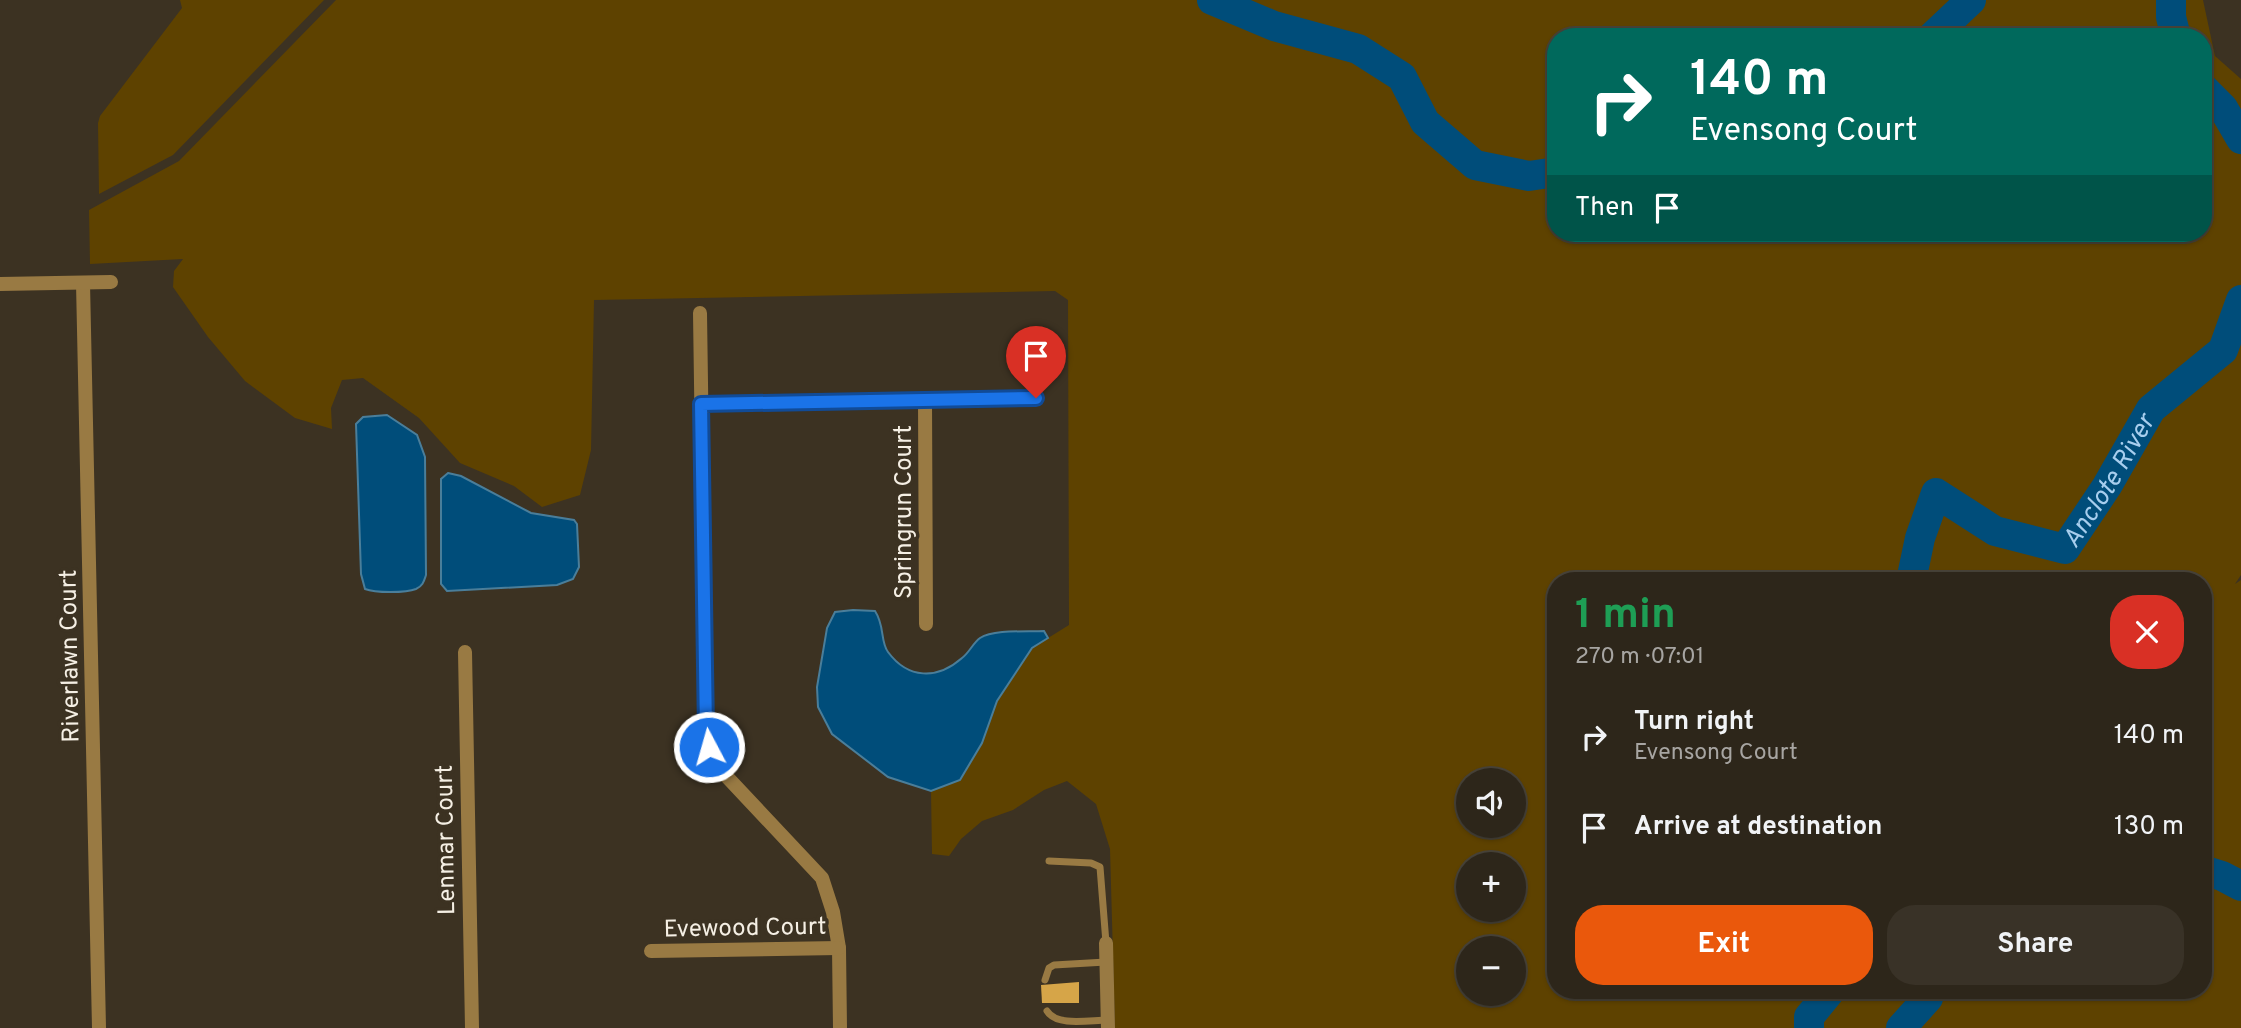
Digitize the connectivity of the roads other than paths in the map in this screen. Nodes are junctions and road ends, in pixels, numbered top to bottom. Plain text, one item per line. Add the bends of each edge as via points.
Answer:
1 (111, 282) dead end
2 (83, 283) junction
3 (0, 284) edge
4 (700, 313) dead end
5 (1036, 398) dead end
6 (925, 400) junction
7 (701, 404) junction
8 (926, 624) dead end
9 (465, 652) dead end
10 (1049, 861) dead end
11 (1106, 943) joint
12 (839, 948) junction
13 (651, 950) dead end
14 (1106, 962) junction
15 (1045, 980) dead end
16 (1047, 1011) dead end
17 (1107, 1024) edge
18 (99, 1028) edge
19 (472, 1028) edge
20 (841, 1028) edge

1 - 2 street
2 - 3 street
2 - 18 street, Riverlawn Court
4 - 7 street
5 - 6 street
6 - 7 street
6 - 8 street, Springrun Court
7 - 12 street via 710,752 713,762 822,878
9 - 19 street, Lenmar Court
10 - 11 lane via 1100,867
11 - 14 street
12 - 13 street, Evewood Court
12 - 20 street
14 - 15 lane via 1054,965
14 - 17 street
16 - 17 lane via 1060,1020

